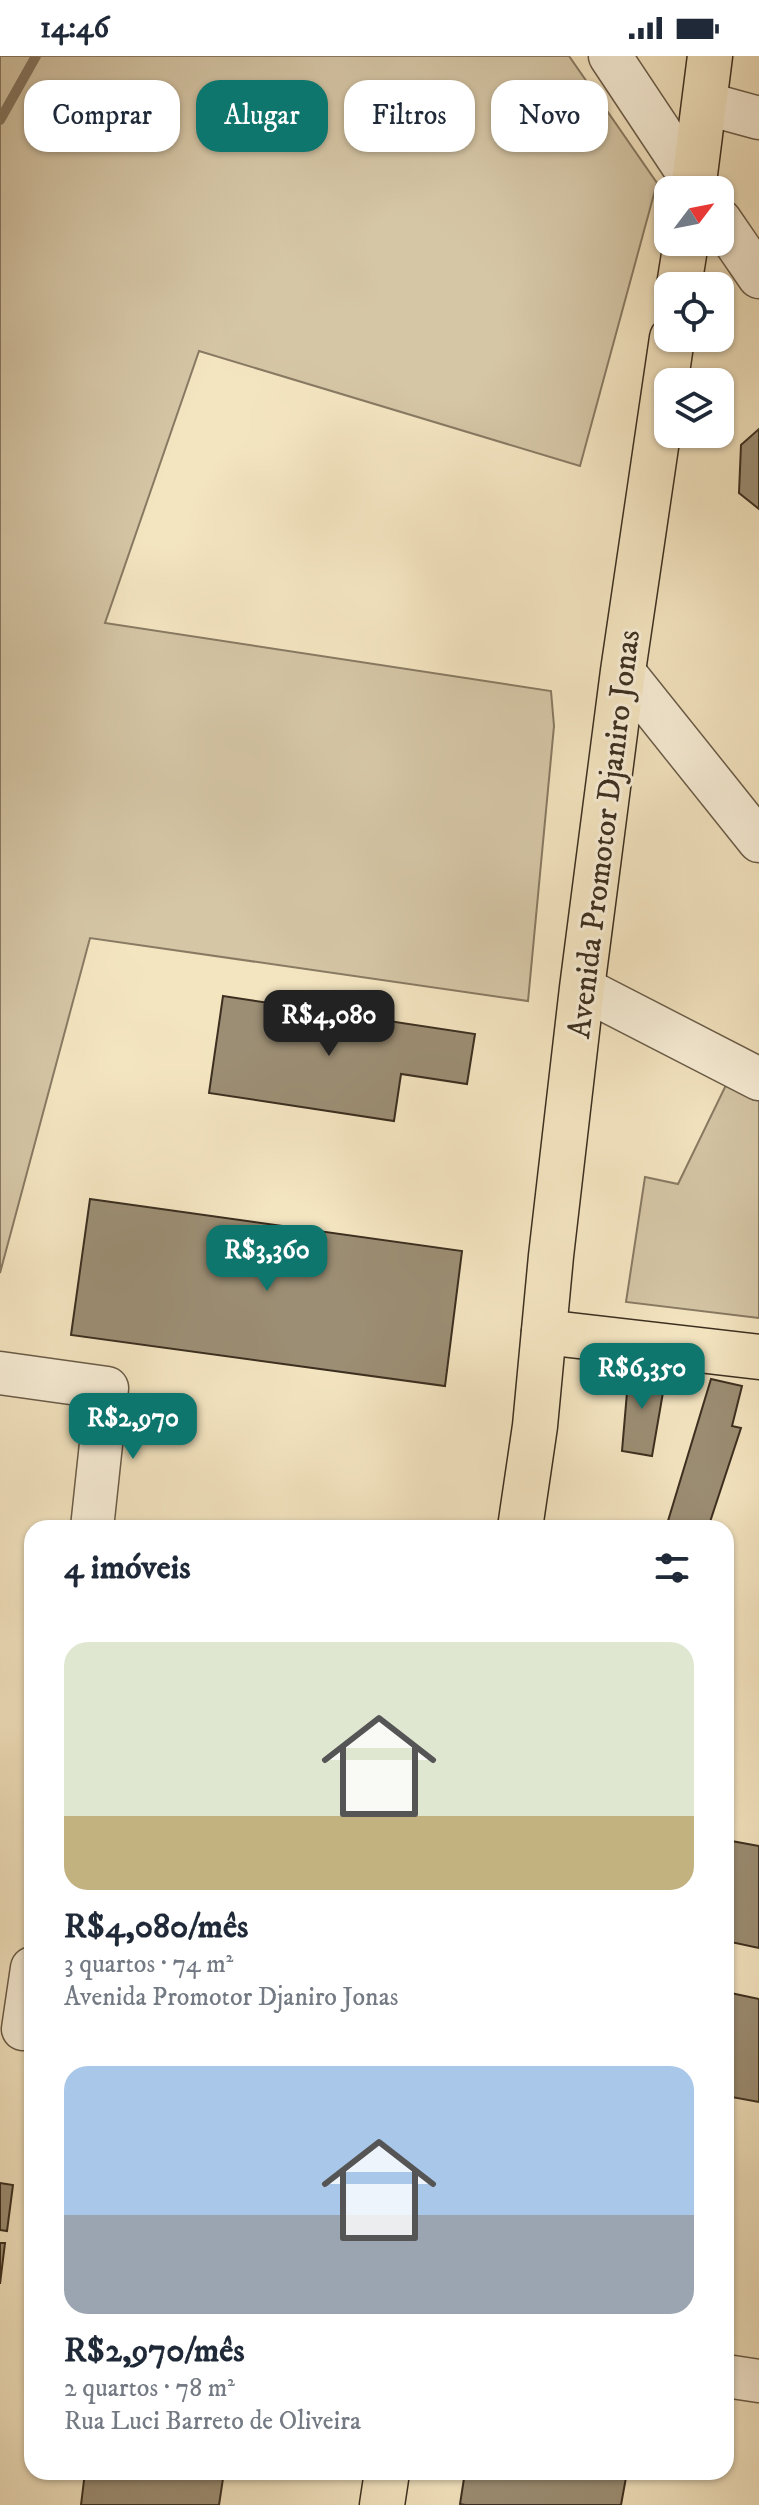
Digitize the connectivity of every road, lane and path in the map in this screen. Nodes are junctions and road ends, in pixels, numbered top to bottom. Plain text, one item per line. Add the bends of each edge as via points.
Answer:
1 (610, 56) edge
2 (710, 56) edge
3 (704, 103) junction
4 (759, 118) edge
5 (689, 176) edge
6 (697, 176) edge
7 (734, 240) edge
8 (759, 277) edge
9 (670, 352) edge
10 (623, 671) junction
11 (759, 841) edge
12 (582, 988) junction
13 (759, 1079) edge
14 (544, 1332) junction
15 (759, 1357) edge
16 (0, 1373) edge
17 (93, 1520) edge
18 (521, 1520) edge
19 (24, 2002) edge
20 (18, 2028) edge
21 (734, 2377) edge
22 (759, 2381) edge
23 (386, 2480) edge
24 (382, 2505) edge

1 - 5 street
2 - 3 main road
3 - 4 street
3 - 6 main road
7 - 8 street
9 - 10 main road, Avenida Promotor Djaniro Jonas
10 - 11 street
10 - 12 main road, Avenida Promotor Djaniro Jonas
12 - 13 street
12 - 14 main road, Avenida Promotor Djaniro Jonas
14 - 15 main road
14 - 18 main road, Avenida Promotor Djaniro Jonas
16 - 17 street via 107,1388
19 - 20 street
21 - 22 street
23 - 24 main road

